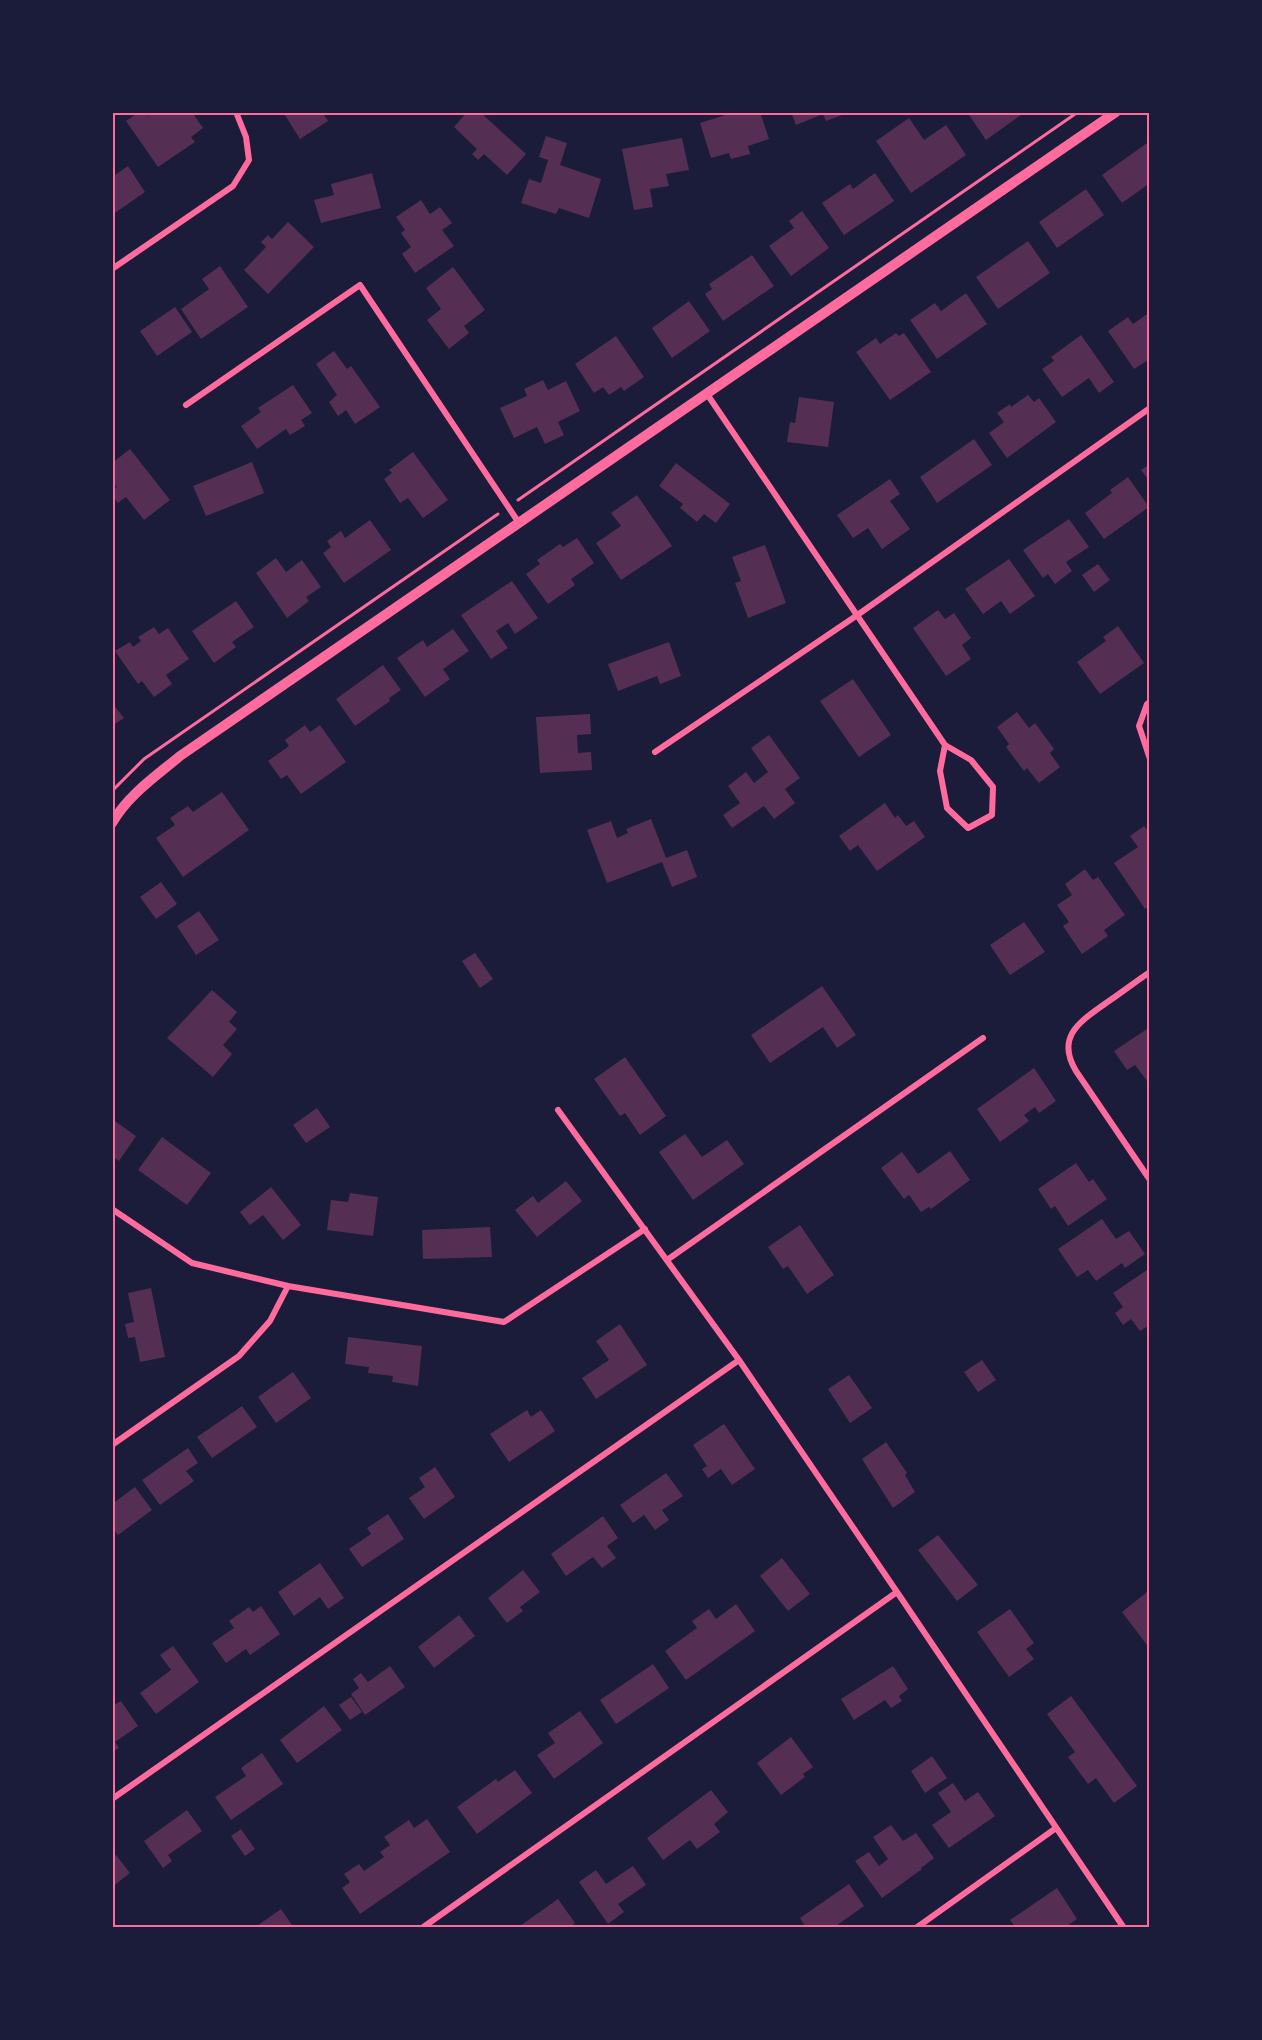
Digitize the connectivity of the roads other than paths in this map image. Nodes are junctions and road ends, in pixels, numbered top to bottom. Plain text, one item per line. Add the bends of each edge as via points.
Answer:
1 (236, 112) edge
2 (1115, 113) edge
3 (112, 269) edge
4 (707, 394) junction
5 (186, 405) dead end
6 (1149, 408) edge
7 (519, 523) junction
8 (856, 616) junction
9 (1149, 702) edge
10 (945, 745) junction
11 (655, 752) dead end
12 (1149, 759) edge
13 (112, 823) edge
14 (1149, 972) edge
15 (983, 1038) dead end
16 (558, 1110) dead end
17 (1149, 1179) edge
18 (112, 1209) edge
19 (645, 1229) junction
20 (667, 1260) junction
21 (288, 1286) junction
22 (739, 1360) junction
23 (112, 1445) edge
24 (897, 1592) junction
25 (112, 1799) edge
26 (1056, 1828) junction
27 (422, 1928) edge
28 (916, 1928) edge
29 (1124, 1928) edge

1 - 3 street via 246,137 249,160 234,186
2 - 4 street
4 - 7 street
4 - 8 street
5 - 7 street via 360,285
6 - 8 street
7 - 13 street via 180,756 142,786
8 - 10 street
8 - 11 street
9 - 12 street via 1139,726
10 - 10 street via 940,771 947,808 968,828 992,815 993,787 971,760
14 - 17 street via 1079,1023 1069,1049 1073,1065
15 - 20 street
16 - 19 street
18 - 21 street via 192,1263
19 - 20 street
19 - 21 street via 504,1322
20 - 22 street
21 - 23 street via 270,1321 239,1356
22 - 24 street
22 - 25 street
24 - 26 street
24 - 27 street
26 - 28 street
26 - 29 street

